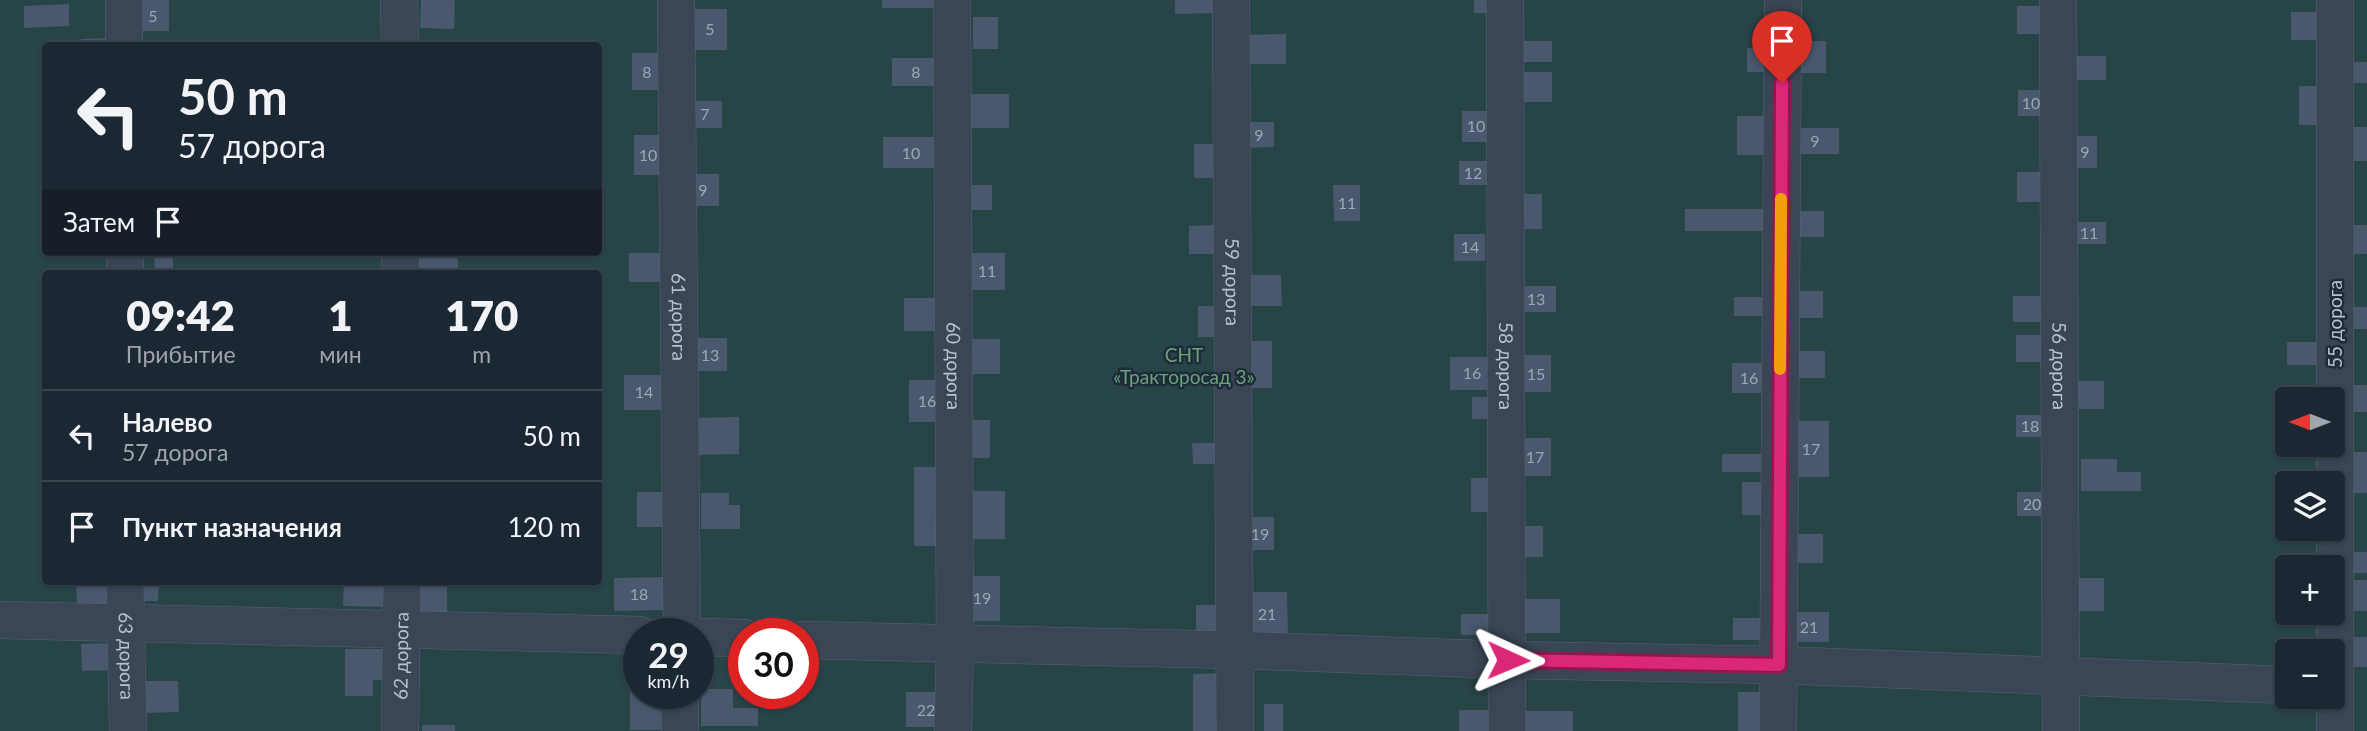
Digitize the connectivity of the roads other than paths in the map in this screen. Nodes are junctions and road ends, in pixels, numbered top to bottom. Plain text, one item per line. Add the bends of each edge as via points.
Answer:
1 (124, 0) edge
2 (400, 0) edge
3 (676, 0) edge
4 (951, 0) edge
5 (1231, 0) edge
6 (1506, 0) edge
7 (1783, 0) edge
8 (2058, 0) edge
9 (2335, 0) edge
10 (124, 42) edge
11 (400, 42) edge
12 (125, 585) edge
13 (402, 585) edge
14 (682, 618) edge
15 (0, 620) edge
16 (126, 624) junction
17 (402, 627) junction
18 (623, 634) edge
19 (2344, 639) edge
20 (819, 641) edge
21 (955, 645) junction
22 (1236, 650) junction
23 (1508, 660) junction
24 (1779, 665) junction
25 (2062, 677) junction
26 (2275, 685) edge
27 (680, 709) edge
28 (2340, 709) edge
29 (128, 731) edge
30 (400, 731) edge
31 (680, 731) edge
32 (953, 731) edge
33 (1235, 731) edge
34 (1507, 731) edge
35 (1778, 731) edge
36 (2061, 731) edge
37 (2335, 731) edge

1 - 10 street
2 - 11 street
3 - 14 street, 61 дорога
4 - 21 street, 60 дорога
5 - 22 street, 59 дорога
6 - 23 street, 58 дорога
7 - 24 street
8 - 25 street, 56 дорога
9 - 19 street, 55 дорога
12 - 16 street, 63 дорога
13 - 17 street, 62 дорога
15 - 16 street
16 - 17 street
16 - 29 street, 63 дорога
17 - 18 street
17 - 30 street, 62 дорога
20 - 21 street
21 - 22 street
21 - 32 street, 60 дорога
22 - 23 street
22 - 33 street, 59 дорога
23 - 24 street
23 - 34 street, 58 дорога
24 - 25 street
24 - 35 street
25 - 26 street
25 - 36 street, 56 дорога
27 - 31 street
28 - 37 street, 55 дорога

